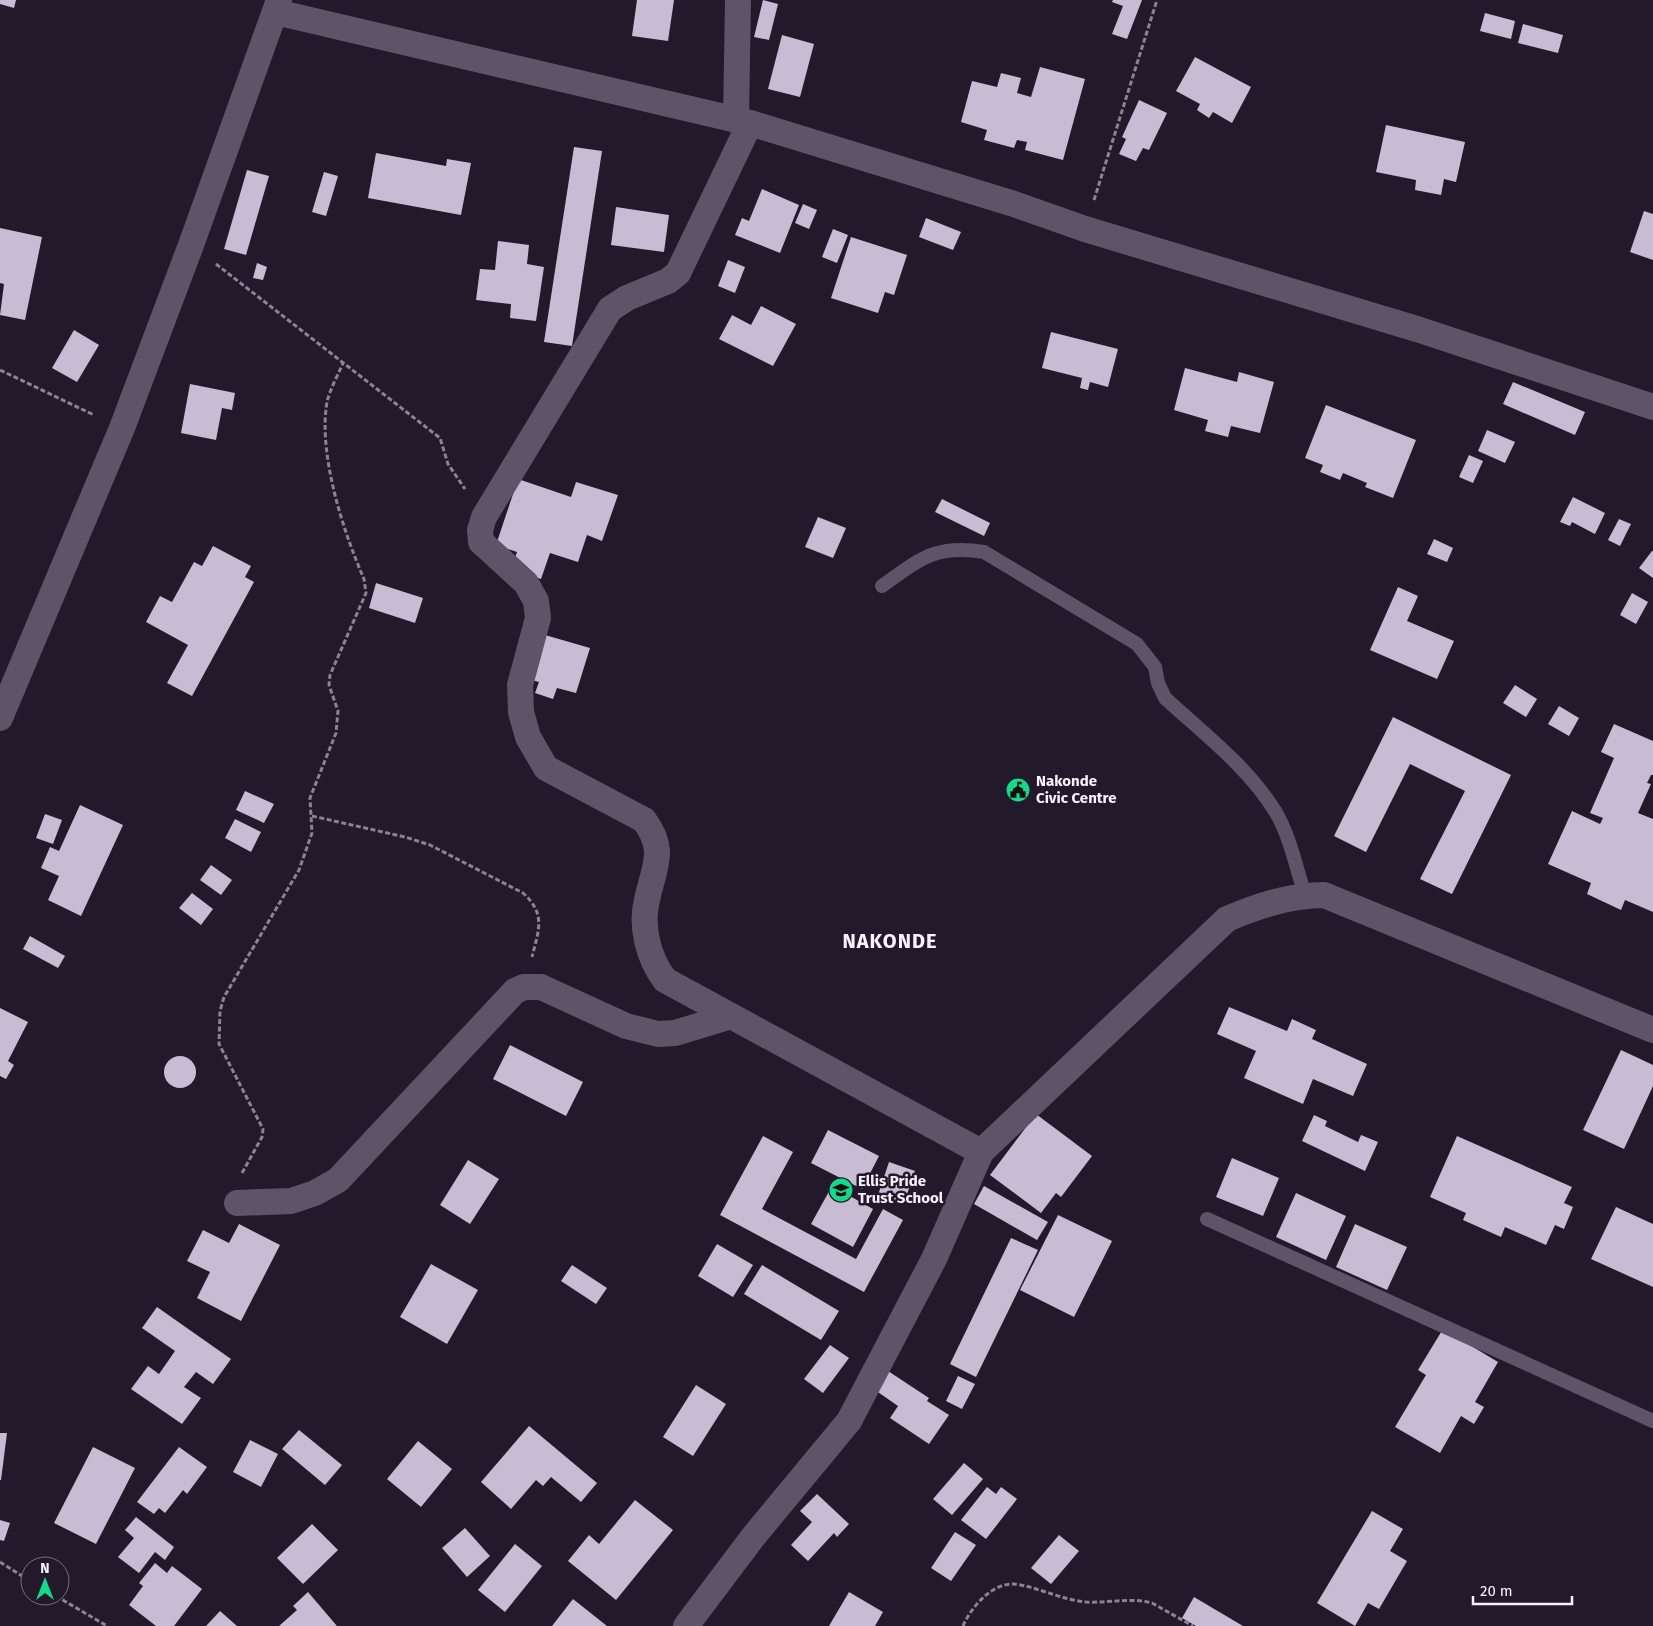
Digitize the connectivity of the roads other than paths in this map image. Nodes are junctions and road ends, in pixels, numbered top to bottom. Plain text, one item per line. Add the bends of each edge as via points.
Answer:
1 (738, 0) edge
2 (277, 6) edge
3 (743, 121) junction
4 (1653, 407) edge
5 (882, 586) dead end
6 (1, 711) edge
7 (1305, 895) junction
8 (731, 1016) junction
9 (1653, 1030) edge
10 (981, 1152) junction
11 (236, 1203) road end
12 (1207, 1219) dead end
13 (1653, 1421) edge
14 (686, 1626) edge

1 - 3 street
2 - 3 street
2 - 6 street via 122,428
3 - 4 street via 1420,330
3 - 8 street via 678,273 668,282 627,298 610,309 484,517 480,530 482,542 526,584 536,601 538,618 520,685 521,712 528,737 546,768 644,820 654,833 658,859 646,902 646,938 655,966 665,980
5 - 7 lane via 921,558 936,552 984,552 1137,644 1155,667 1165,698 1239,766 1275,812 1284,829
7 - 9 street via 1324,895
7 - 10 street via 1259,906 1227,919
8 - 10 street
8 - 11 street via 675,1033 658,1034 626,1026 541,987 524,987 515,991 338,1180 291,1201
10 - 14 street via 934,1259 850,1421 753,1536
12 - 13 lane

